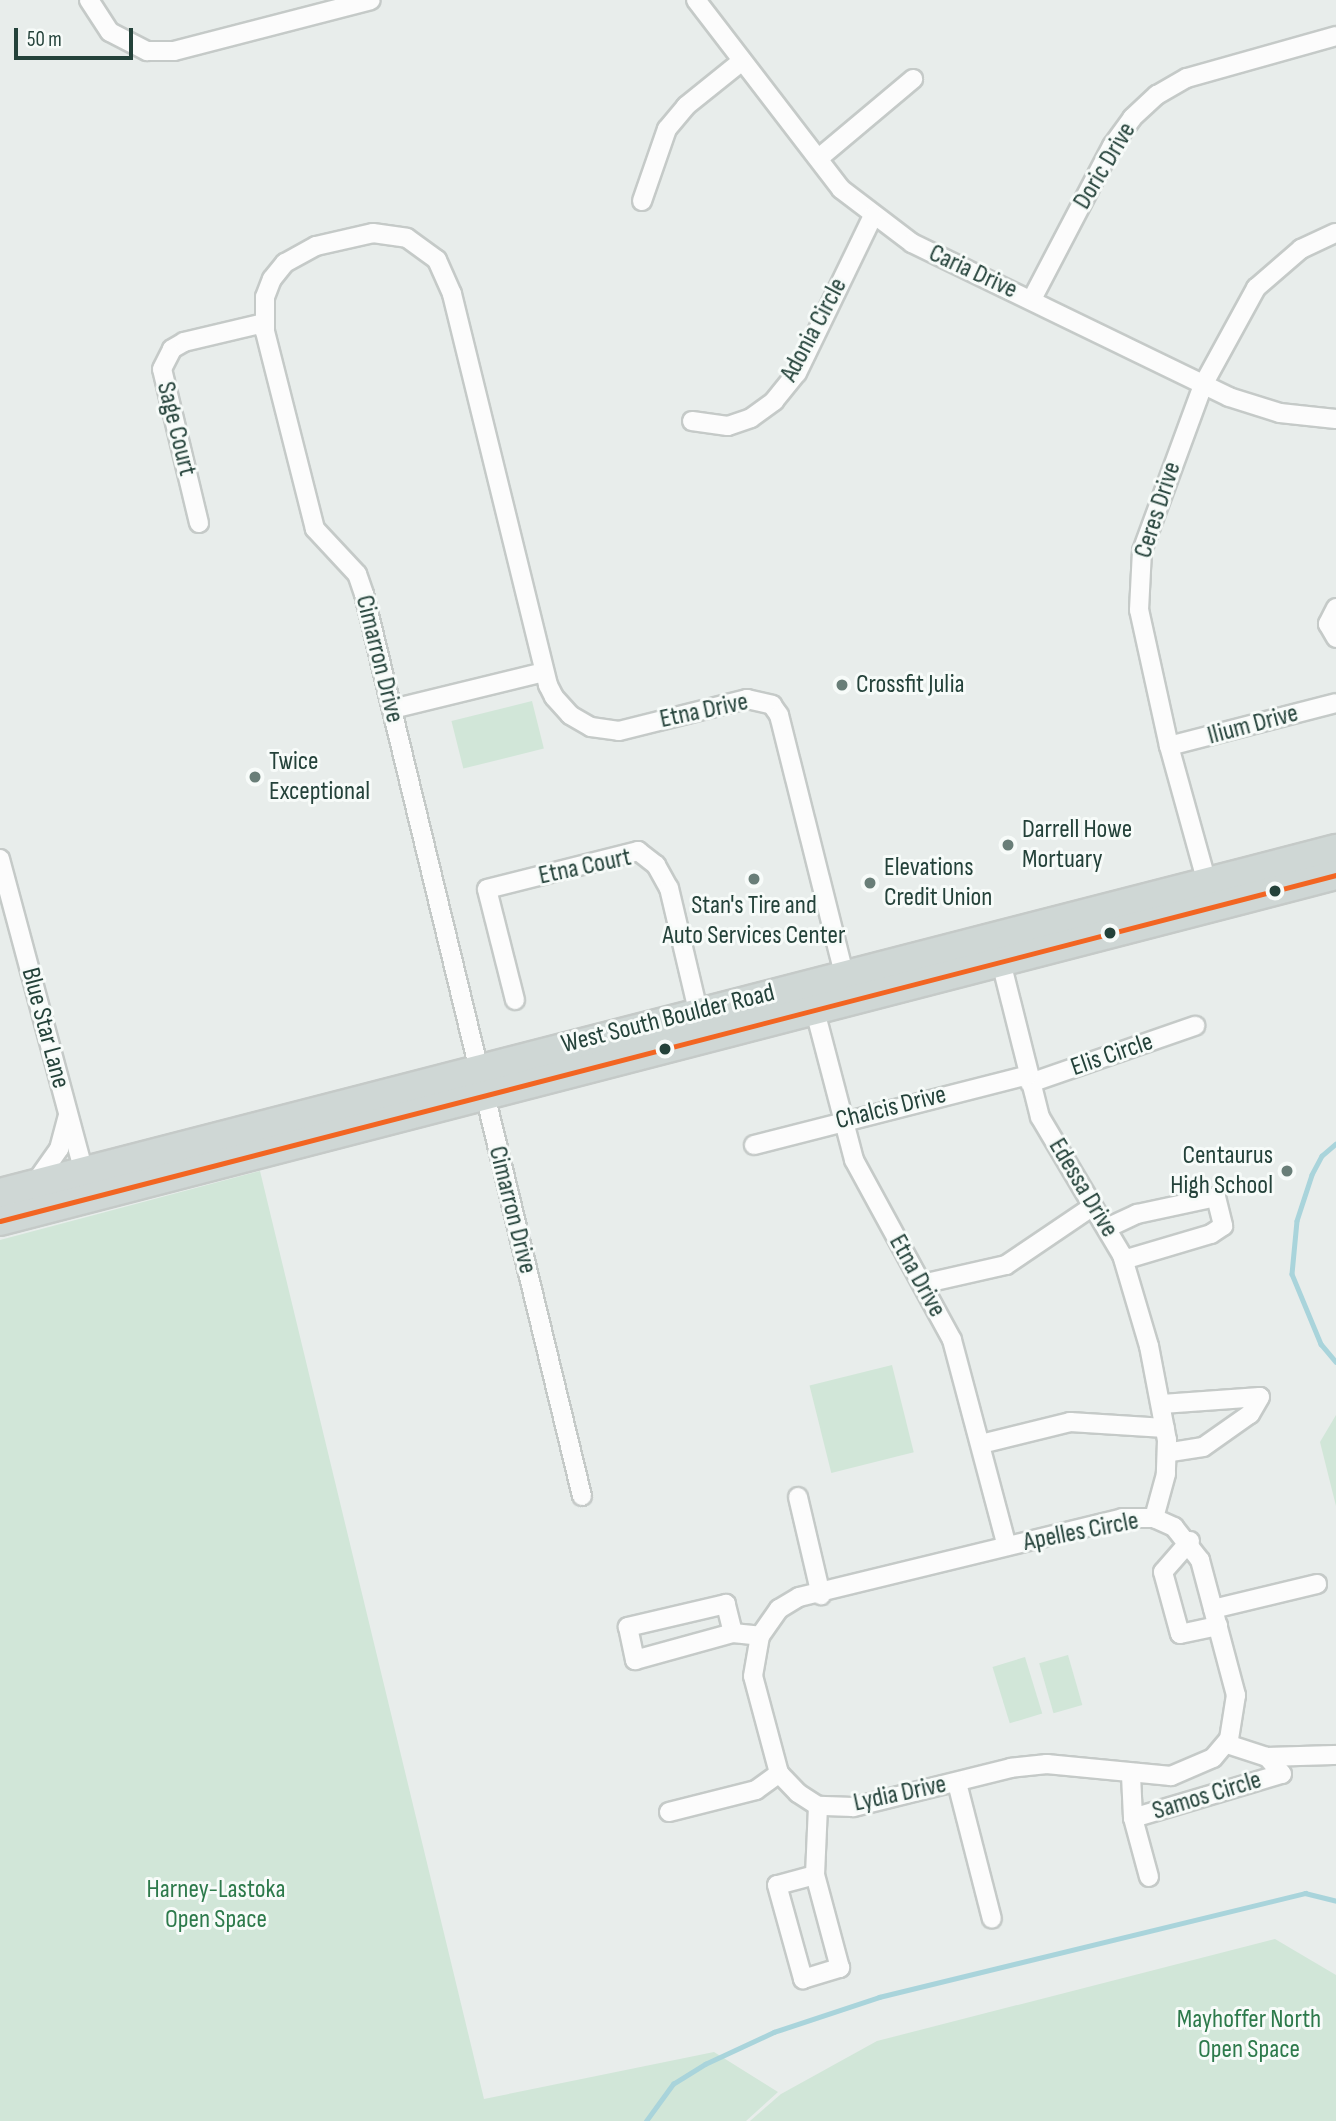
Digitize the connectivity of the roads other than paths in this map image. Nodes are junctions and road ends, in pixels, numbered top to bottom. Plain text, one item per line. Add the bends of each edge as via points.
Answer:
1 (89, 0) edge
2 (371, 0) edge
3 (696, 0) edge
4 (1336, 36) edge
5 (742, 61) junction
6 (913, 79) dead end
7 (818, 158) junction
8 (642, 201) dead end
9 (873, 216) junction
10 (1336, 233) edge
11 (1032, 299) junction
12 (264, 323) junction
13 (1203, 385) junction
14 (1336, 419) edge
15 (692, 421) dead end
16 (199, 523) dead end
17 (1336, 608) edge
18 (1336, 638) edge
19 (544, 672) junction
20 (1336, 703) edge
21 (392, 709) junction
22 (570, 715) joint
23 (1169, 746) junction
24 (1336, 849) edge
25 (0, 859) edge
26 (1336, 875) edge
27 (1207, 883) junction
28 (6, 909) edge
29 (998, 951) junction
30 (844, 974) junction
31 (515, 1000) dead end
32 (815, 1011) junction
33 (702, 1026) junction
34 (1195, 1026) dead end
35 (478, 1067) junction
36 (1029, 1079) junction
37 (484, 1095) junction
38 (68, 1115) junction
39 (842, 1120) junction
40 (754, 1145) dead end
41 (83, 1172) junction
42 (34, 1185) junction
43 (0, 1193) edge
44 (90, 1199) junction
45 (1093, 1206) junction
46 (0, 1221) edge
47 (1109, 1227) junction
48 (1124, 1260) junction
49 (922, 1284) junction
50 (1162, 1405) junction
51 (1166, 1440) junction
52 (981, 1444) junction
53 (582, 1496) dead end
54 (798, 1497) dead end
55 (1154, 1518) junction
56 (1190, 1541) junction
57 (1007, 1546) junction
58 (1317, 1584) dead end
59 (821, 1595) junction
60 (1216, 1618) junction
61 (733, 1633) junction
62 (760, 1636) junction
63 (1227, 1744) junction
64 (1336, 1755) edge
65 (1267, 1757) junction
66 (779, 1773) junction
67 (1130, 1775) junction
68 (957, 1783) junction
69 (818, 1805) junction
70 (669, 1812) dead end
71 (1133, 1818) junction
72 (815, 1875) junction
73 (1149, 1878) dead end
74 (992, 1919) dead end

1 - 2 street via 110,32 147,51 174,51
3 - 5 street, Caria Drive
4 - 11 street, Doric Drive via 1187,78 1157,95 1132,118 1112,146
5 - 7 street, Caria Drive
5 - 8 street via 686,106 667,129
6 - 7 street
7 - 9 street, Caria Drive via 841,189
9 - 11 street, Caria Drive via 912,243
9 - 15 street, Adonia Circle via 797,373 774,401 751,418 728,426
10 - 13 street, Ceres Drive via 1300,248 1256,288
11 - 13 street, Caria Drive
12 - 16 street, Sage Court via 184,342 172,349 162,369
12 - 19 street, Cimarron Drive via 272,279 285,263 317,246 392,234 424,247 437,260 452,294
12 - 21 street, Cimarron Drive via 315,529 356,574
13 - 14 street, Caria Drive via 1280,413
13 - 23 street, Ceres Drive via 1153,511 1138,584
17 - 18 street via 1328,624
19 - 21 street
19 - 22 street, Cimarron Drive via 554,697
20 - 23 street, Ilium Drive
21 - 35 street, Cimarron Drive
22 - 30 street, Etna Drive via 591,727 619,731 747,699 772,705 779,715
23 - 27 street, Ceres Drive
24 - 27 main road, West South Boulder Road
25 - 28 street, Blue Star Lane
26 - 29 main road, West South Boulder Road
27 - 29 main road, West South Boulder Road
28 - 38 street, Blue Star Lane
29 - 30 main road, West South Boulder Road
29 - 32 main road, West South Boulder Road
29 - 36 street, Edessa Drive
30 - 33 main road, West South Boulder Road
31 - 33 street, Etna Court via 487,889 639,851 656,865 669,888
32 - 33 main road, West South Boulder Road
32 - 39 street, Etna Drive
33 - 35 main road, West South Boulder Road
33 - 37 main road, West South Boulder Road
34 - 36 street, Elis Circle
35 - 37 street, Cimarron Drive
35 - 41 main road, West South Boulder Road
36 - 39 street, Chalcis Drive
36 - 45 street, Edessa Drive via 1040,1117
37 - 44 main road, West South Boulder Road
37 - 53 street, Cimarron Drive
38 - 41 street, Blue Star Lane
38 - 42 street via 59,1149
39 - 40 street, Chalcis Drive
39 - 49 street, Etna Drive via 859,1169
41 - 42 main road, West South Boulder Road
41 - 44 street, Blue Star Lane
42 - 43 main road, West South Boulder Road
44 - 46 main road, West South Boulder Road
45 - 47 street, Edessa Drive
45 - 49 street via 1006,1265
47 - 48 street, Edessa Drive
47 - 48 street via 1137,1214 1216,1197 1223,1226 1211,1234
48 - 50 street, Edessa Drive
49 - 52 street, Etna Drive via 952,1340
50 - 51 street, Edessa Drive
50 - 51 street via 1259,1397 1250,1414 1203,1447
51 - 52 street via 1070,1423
51 - 55 street
52 - 57 street, Etna Drive
54 - 59 street
55 - 56 street
55 - 57 street, Apelles Circle via 1122,1518
56 - 60 street
56 - 60 street via 1163,1572 1180,1634
57 - 59 street
58 - 60 street
59 - 62 street via 799,1597 779,1609
60 - 63 street via 1236,1695 1236,1717
61 - 61 street via 635,1660 628,1627 726,1604
61 - 62 street
62 - 66 street via 753,1676
63 - 65 street
63 - 67 street, Lydia Drive via 1196,1769 1171,1776
64 - 65 street
65 - 71 street, Samos Circle via 1282,1774
66 - 69 street, Lydia Drive
66 - 70 street via 756,1790
67 - 68 street, Lydia Drive via 1047,1763
67 - 71 street, Samos Circle
68 - 69 street, Lydia Drive via 853,1807
68 - 74 street
69 - 72 street
71 - 73 street, Samos Circle
72 - 72 street via 841,1968 803,1979 777,1885

